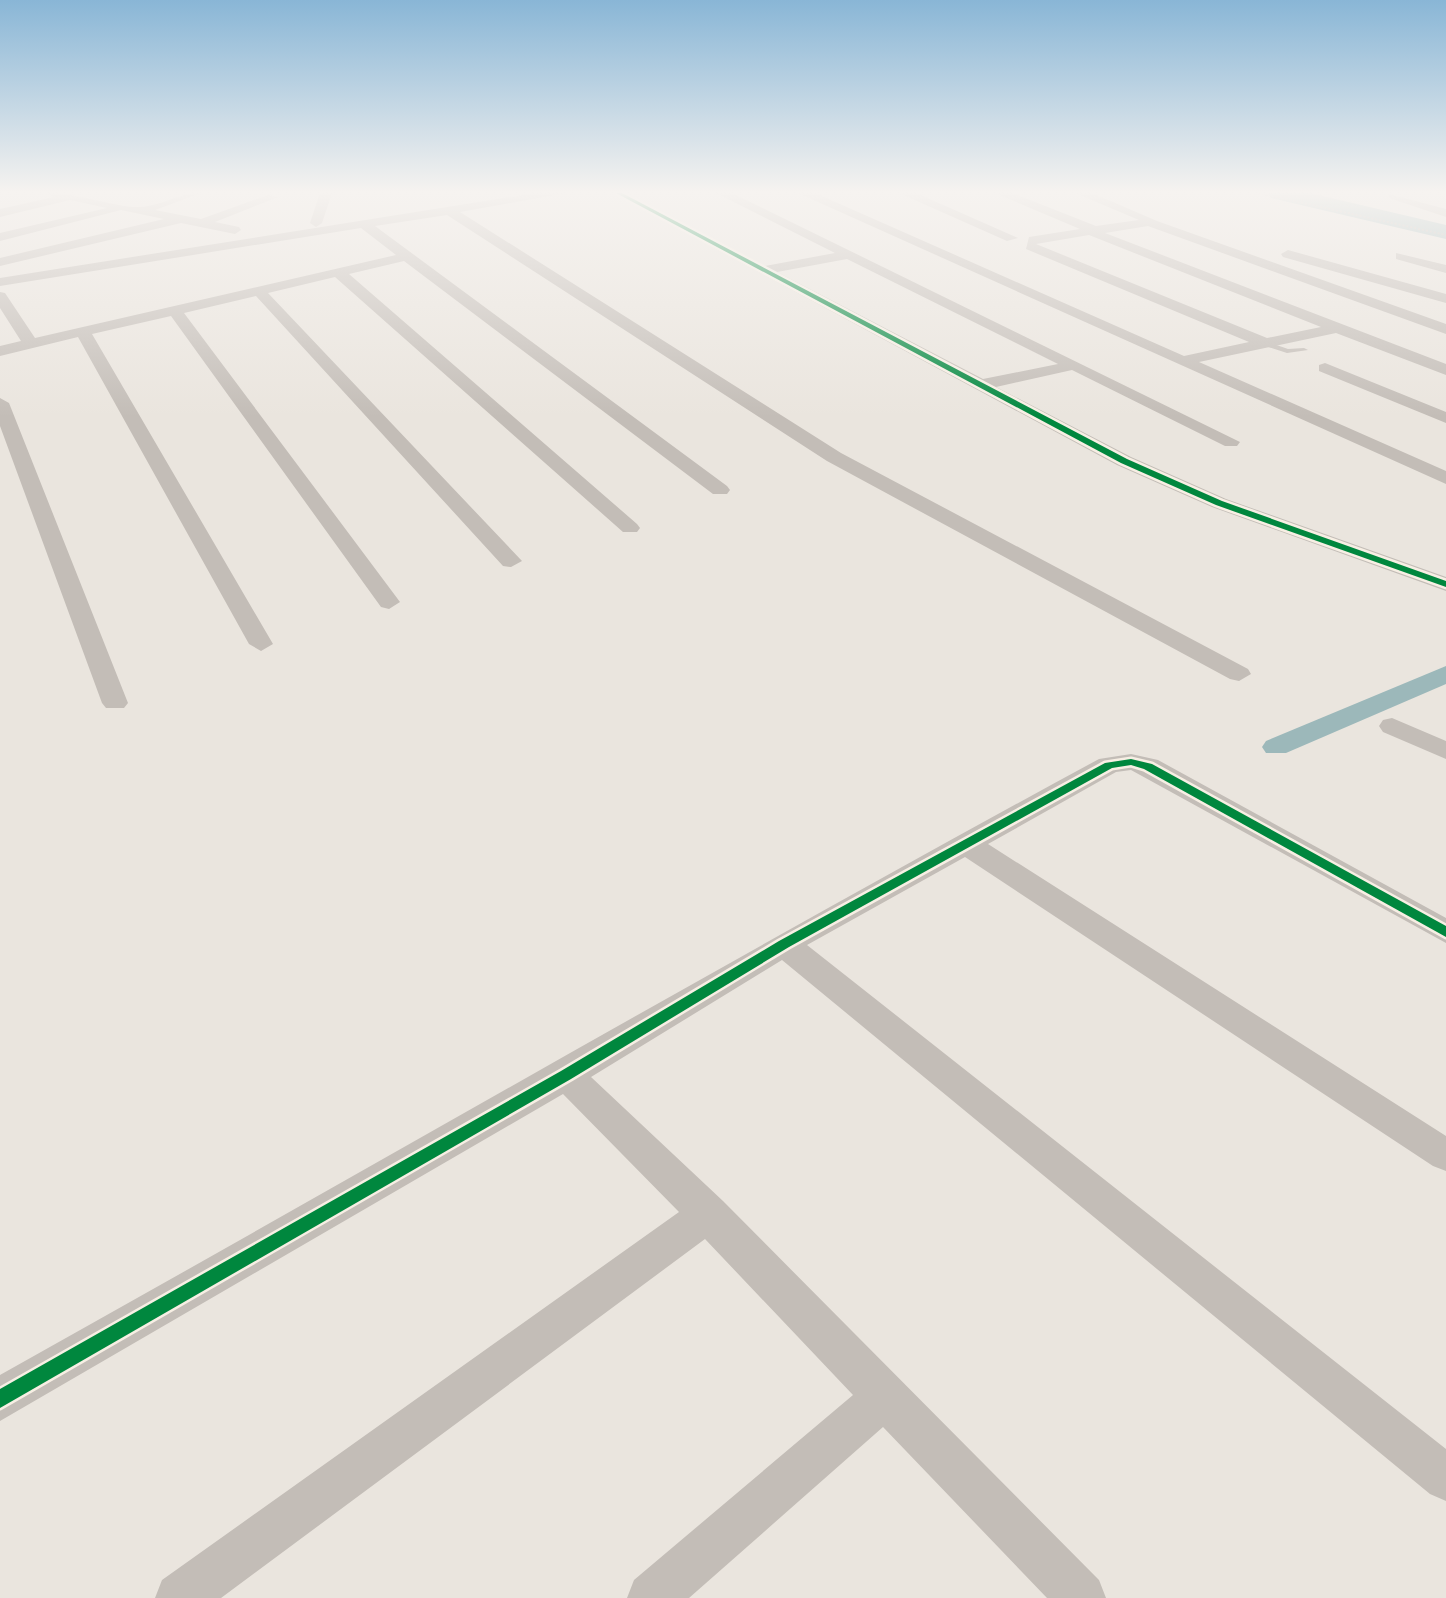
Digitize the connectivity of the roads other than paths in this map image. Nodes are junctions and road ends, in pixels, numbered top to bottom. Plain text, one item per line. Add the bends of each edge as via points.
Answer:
1 (92, 268) edge
2 (357, 268) edge
3 (423, 268) edge
4 (538, 268) edge
5 (758, 268) edge
6 (777, 268) edge
7 (875, 268) edge
8 (972, 268) edge
9 (1090, 268) edge
10 (1185, 268) edge
11 (1277, 268) edge
12 (1337, 268) edge
13 (763, 270) junction
14 (338, 272) junction
15 (0, 282) edge
16 (258, 290) junction
17 (0, 296) edge
18 (1445, 298) edge
19 (174, 310) junction
20 (1399, 312) junction
21 (1337, 328) junction
22 (1446, 329) edge
23 (82, 331) junction
24 (30, 343) junction
25 (1265, 343) junction
26 (1304, 350) dead end
27 (0, 351) edge
28 (1183, 361) junction
29 (1074, 365) junction
30 (1325, 368) dead end
31 (1446, 370) edge
32 (980, 385) junction
33 (0, 403) edge
34 (1446, 418) edge
35 (1231, 442) dead end
36 (1446, 478) edge
37 (720, 490) dead end
38 (630, 528) dead end
39 (1363, 560) junction
40 (511, 561) dead end
41 (1446, 584) edge
42 (1446, 600) edge
43 (389, 602) dead end
44 (261, 644) dead end
45 (1239, 674) dead end
46 (115, 703) dead end
47 (1392, 726) dead end
48 (1446, 751) edge
49 (968, 845) junction
50 (1446, 932) edge
51 (784, 944) junction
52 (566, 1075) junction
53 (1446, 1155) edge
54 (709, 1213) junction
55 (883, 1398) junction
56 (0, 1399) edge
57 (1446, 1478) edge
58 (180, 1598) edge
59 (652, 1598) edge
60 (1081, 1598) edge

1 - 15 street
2 - 14 street
3 - 37 street
4 - 45 street via 834,457
5 - 13 street
6 - 13 street
7 - 29 street
8 - 28 street
9 - 25 street
10 - 21 street
11 - 20 street
12 - 18 street
13 - 32 street
14 - 16 street
14 - 38 street
16 - 19 street
16 - 40 street
17 - 24 street
18 - 20 street
19 - 23 street
19 - 43 street
20 - 21 street
20 - 22 street
21 - 25 street
21 - 31 street
23 - 24 street
23 - 44 street
24 - 27 street
25 - 26 lane
25 - 28 street
28 - 36 street
29 - 32 street
29 - 35 street
30 - 34 street
32 - 39 street via 1138,467
33 - 46 street
39 - 41 street
39 - 42 street
47 - 48 street
49 - 50 street via 1109,765 1131,762 1148,766
49 - 51 street
49 - 53 street
51 - 52 street
51 - 57 street
52 - 54 street
52 - 56 street
54 - 55 street
54 - 58 street
55 - 59 street
55 - 60 street

